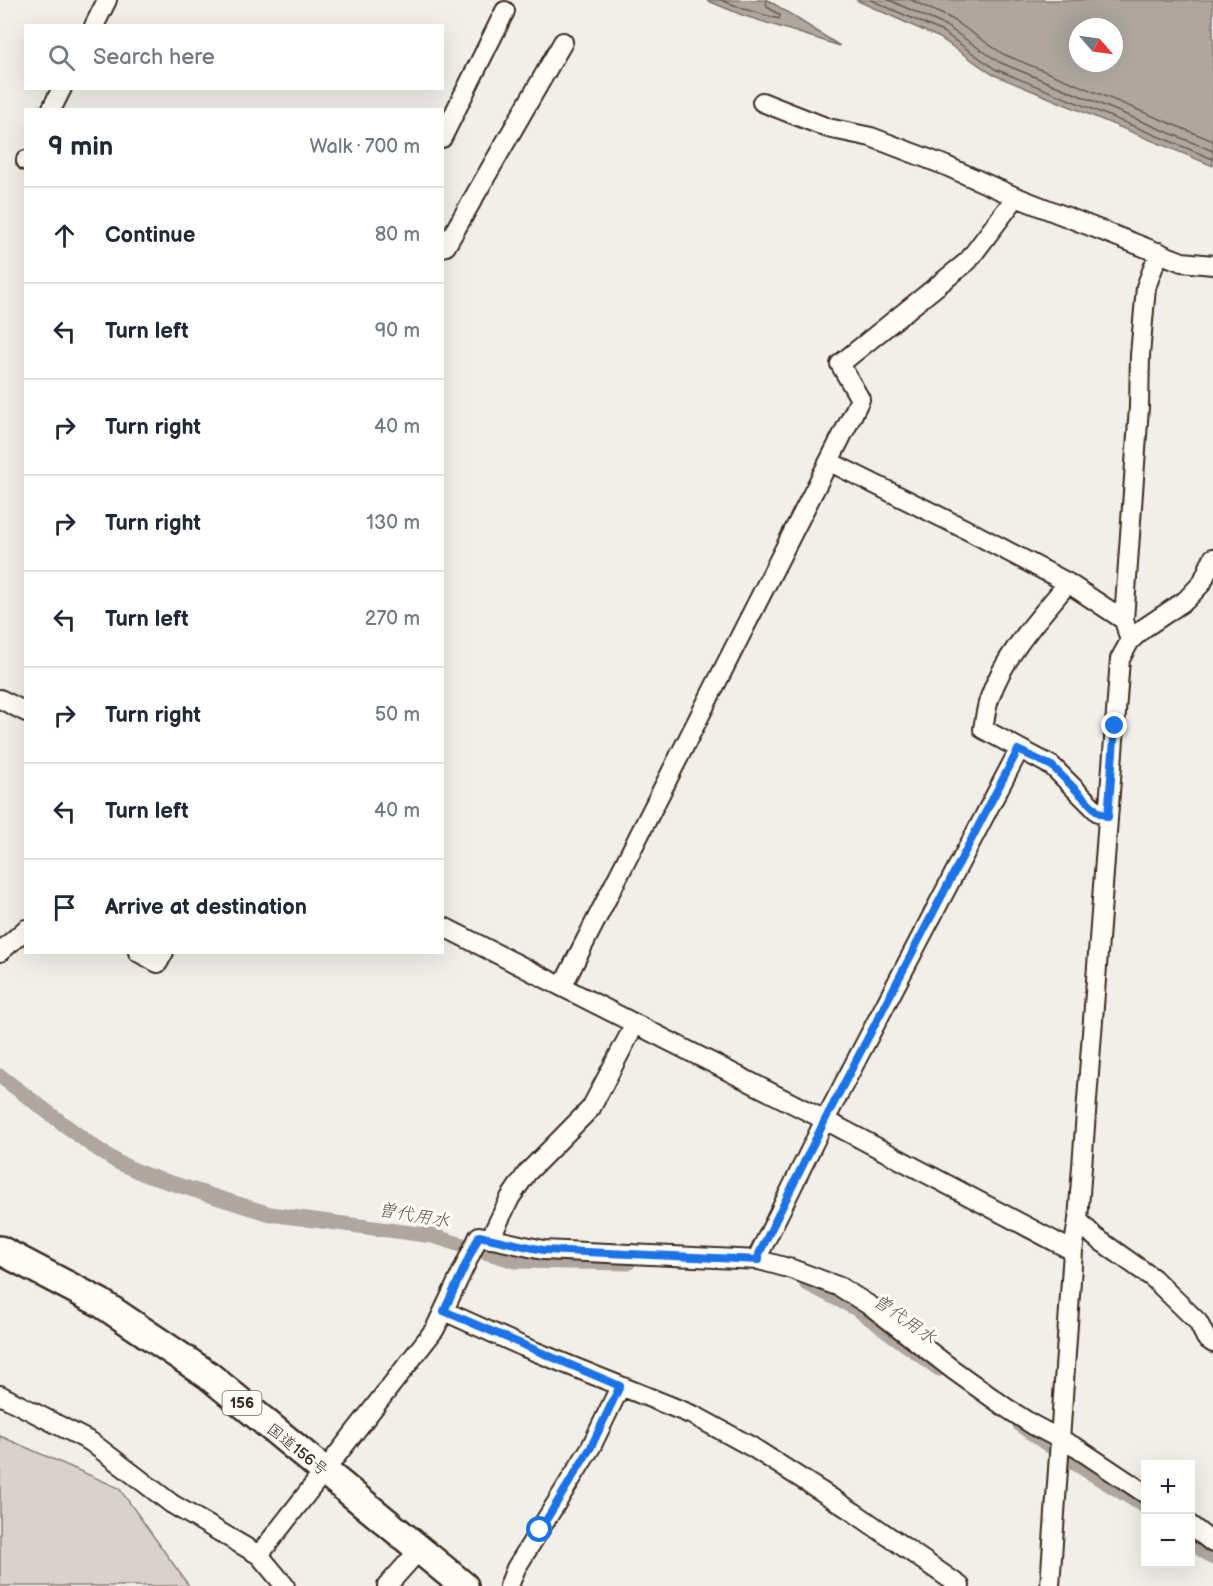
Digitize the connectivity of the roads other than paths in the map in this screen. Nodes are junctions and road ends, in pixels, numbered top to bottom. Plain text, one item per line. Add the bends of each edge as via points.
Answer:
1 (107, 0) edge
2 (506, 11) dead end
3 (95, 24) edge
4 (563, 42) dead end
5 (61, 90) edge
6 (762, 102) dead end
7 (52, 108) edge
8 (444, 134) edge
9 (1016, 197) junction
10 (444, 246) edge
11 (1159, 252) junction
12 (1213, 265) edge
13 (830, 462) junction
14 (1213, 558) edge
15 (1068, 583) junction
16 (1124, 620) junction
17 (1130, 641) junction
18 (0, 699) edge
19 (24, 711) edge
20 (1018, 750) junction
21 (1108, 817) junction
22 (444, 927) edge
23 (24, 930) edge
24 (0, 952) edge
25 (142, 954) edge
26 (163, 954) edge
27 (562, 987) junction
28 (635, 1024) junction
29 (825, 1120) junction
30 (1078, 1220) junction
31 (484, 1238) junction
32 (0, 1250) edge
33 (1073, 1251) junction
34 (759, 1260) junction
35 (444, 1311) junction
36 (1213, 1343) edge
37 (620, 1386) junction
38 (0, 1395) edge
39 (1059, 1439) junction
40 (325, 1471) junction
41 (1141, 1491) edge
42 (1195, 1528) edge
43 (1213, 1543) edge
44 (420, 1550) junction
45 (260, 1556) junction
46 (285, 1586) edge
47 (387, 1586) edge
48 (464, 1586) edge
49 (509, 1586) edge
50 (960, 1586) edge
51 (1050, 1586) edge

1 - 3 street
2 - 8 street
4 - 10 street
5 - 7 street
6 - 9 street via 828,128 871,137
9 - 11 street
9 - 13 street via 968,261 840,364 860,399
11 - 12 street via 1182,262
11 - 16 street via 1146,287
13 - 15 street
13 - 27 street
14 - 17 street via 1202,582 1186,600
15 - 16 street
15 - 20 street via 1002,670 990,698 983,729
16 - 17 street
17 - 21 street via 1120,659
18 - 19 street
20 - 21 street via 1052,766 1098,812
20 - 29 street
21 - 30 street
22 - 27 street
23 - 24 street
25 - 26 street via 158,963
27 - 28 street
28 - 29 street
28 - 31 street via 591,1108 526,1173
29 - 33 street
29 - 34 street
30 - 33 street
30 - 36 street via 1095,1237 1153,1278 1198,1322
31 - 34 street via 543,1250
31 - 35 street via 469,1256
32 - 40 highway, 国道156号 / 156 via 101,1303 147,1333 208,1376
33 - 39 street
34 - 39 street via 840,1287 1005,1407
35 - 37 street
35 - 40 street via 435,1329
37 - 49 street via 591,1447 516,1568
37 - 50 street via 695,1416 752,1447
38 - 45 street via 91,1442 172,1504
39 - 41 street
39 - 51 street
40 - 44 highway, 国道156号 / 156
40 - 45 street
42 - 43 street
44 - 47 street
44 - 48 highway, 国道156号 / 156
45 - 46 street

